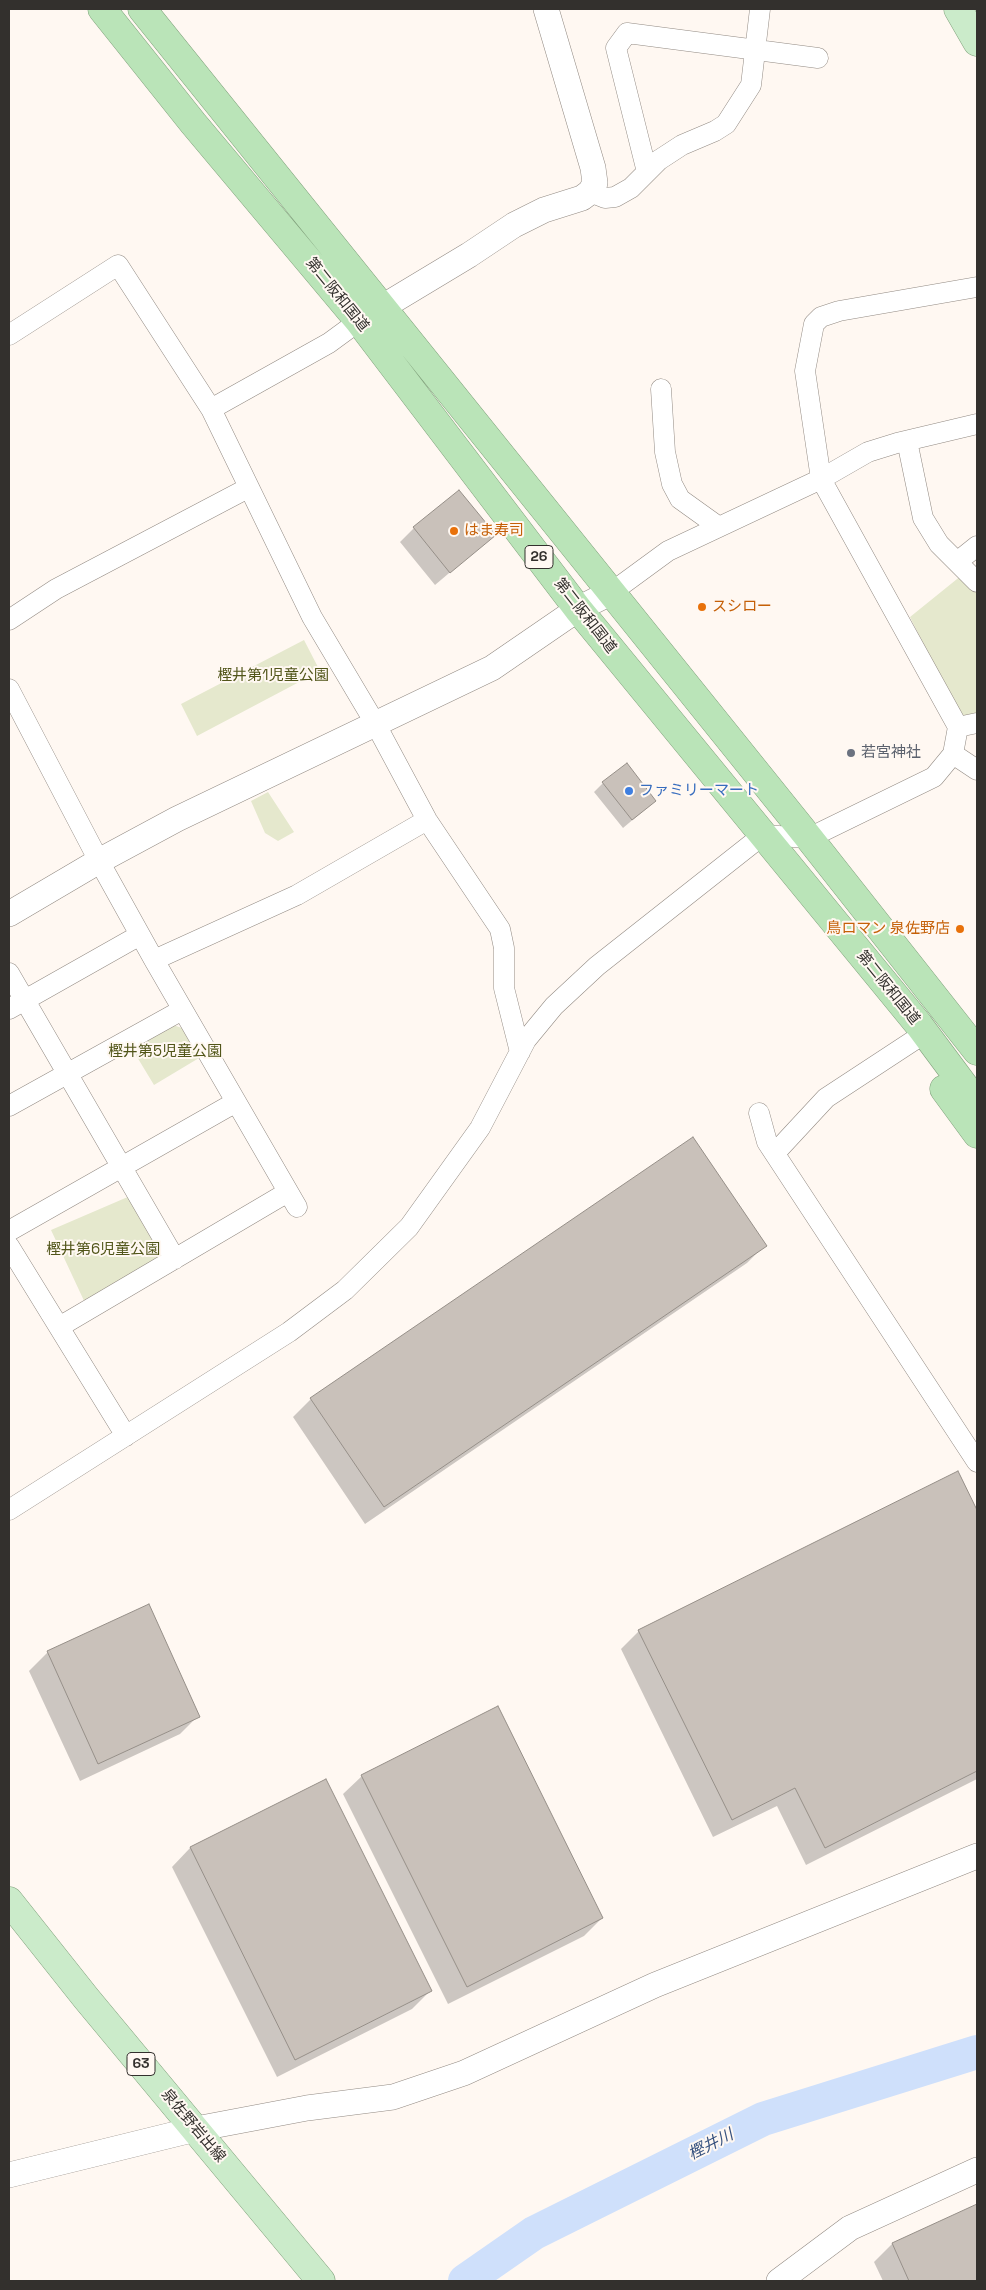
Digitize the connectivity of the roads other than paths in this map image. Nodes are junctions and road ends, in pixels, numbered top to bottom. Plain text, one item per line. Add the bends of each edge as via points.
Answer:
1 (102, 9) edge
2 (142, 9) edge
3 (546, 9) edge
4 (760, 9) edge
5 (958, 9) edge
6 (977, 42) edge
7 (757, 50) junction
8 (818, 58) dead end
9 (647, 172) junction
10 (590, 192) junction
11 (977, 287) edge
12 (370, 314) junction
13 (9, 335) edge
14 (661, 389) dead end
15 (211, 409) junction
16 (977, 424) edge
17 (907, 440) junction
18 (821, 479) junction
19 (248, 488) junction
20 (719, 527) junction
21 (977, 546) edge
22 (957, 562) junction
23 (977, 582) edge
24 (612, 592) junction
25 (578, 608) junction
26 (9, 620) edge
27 (9, 689) edge
28 (375, 723) junction
29 (968, 725) edge
30 (953, 754) junction
31 (977, 770) edge
32 (427, 820) junction
33 (763, 835) junction
34 (809, 838) junction
35 (99, 861) junction
36 (9, 914) edge
37 (140, 935) junction
38 (154, 960) junction
39 (9, 973) edge
40 (920, 980) junction
41 (17, 1004) edge
42 (182, 1010) junction
43 (977, 1025) edge
44 (921, 1030) junction
45 (977, 1051) edge
46 (520, 1052) junction
47 (68, 1073) junction
48 (236, 1102) junction
49 (977, 1103) edge
50 (9, 1106) edge
51 (759, 1113) dead end
52 (977, 1134) edge
53 (775, 1153) junction
54 (123, 1166) junction
55 (9, 1231) edge
56 (9, 1246) edge
57 (175, 1258) junction
58 (59, 1328) junction
59 (126, 1436) junction
60 (977, 1462) edge
61 (9, 1510) edge
62 (977, 1856) edge
63 (9, 1901) edge
64 (196, 2129) junction
65 (977, 2170) edge
66 (9, 2176) edge
67 (321, 2281) edge
68 (779, 2281) edge

1 - 12 highway, 第二阪和国道 / 26 via 194,123
2 - 12 highway, 第二阪和国道 / 26 via 261,154
3 - 10 street via 593,168 595,183
4 - 7 street
5 - 6 main road
7 - 8 street
7 - 9 street via 751,84 726,124 682,145
7 - 9 street via 627,34 616,48
9 - 10 street via 615,197 605,198
10 - 12 street via 514,225
11 - 18 street via 839,311 821,317 814,324 805,371
12 - 15 street via 329,343
12 - 24 highway, 第二阪和国道 / 26
12 - 25 highway, 第二阪和国道 / 26
13 - 15 street via 118,265
14 - 20 street via 665,452 672,484 680,499
15 - 19 street
16 - 17 street
17 - 18 street via 868,452
17 - 22 street via 923,518 939,544
18 - 20 street
18 - 29 street
19 - 26 street via 56,589
19 - 28 street via 312,617
20 - 24 street via 668,550
21 - 22 street
22 - 23 street
24 - 25 street
24 - 34 highway, 第二阪和国道 / 26
25 - 28 street via 492,668
25 - 33 highway, 第二阪和国道 / 26
27 - 35 street
28 - 32 street
28 - 35 street via 177,819
29 - 30 street
30 - 31 street
30 - 34 street via 934,777
32 - 38 street via 297,895
32 - 46 street via 500,929 504,948 504,988
33 - 34 street
33 - 44 highway, 第二阪和国道 / 26
33 - 46 street via 597,966 554,1006
34 - 40 highway, 第二阪和国道 / 26
35 - 36 street
35 - 37 street
37 - 38 street
37 - 41 street
38 - 42 street
39 - 41 street
40 - 43 highway
40 - 45 highway, 第二阪和国道 / 26
41 - 47 street
42 - 47 street
42 - 48 street
44 - 49 highway, 第二阪和国道 / 26
44 - 52 highway via 932,1073
44 - 53 street via 826,1098
46 - 59 street via 480,1128 409,1227 346,1290 288,1332
47 - 50 street
47 - 54 street
48 - 54 street
48 - 57 street via 292,1199
51 - 53 street via 767,1142
53 - 60 street
54 - 55 street
54 - 57 street
56 - 58 street
57 - 58 street
58 - 59 street
59 - 61 street
62 - 64 street via 655,1985 464,2073 393,2098 308,2108
63 - 64 main road, 泉佐野岩出線 / 63
64 - 66 street
64 - 67 main road, 泉佐野岩出線 / 63
65 - 68 street via 850,2228

